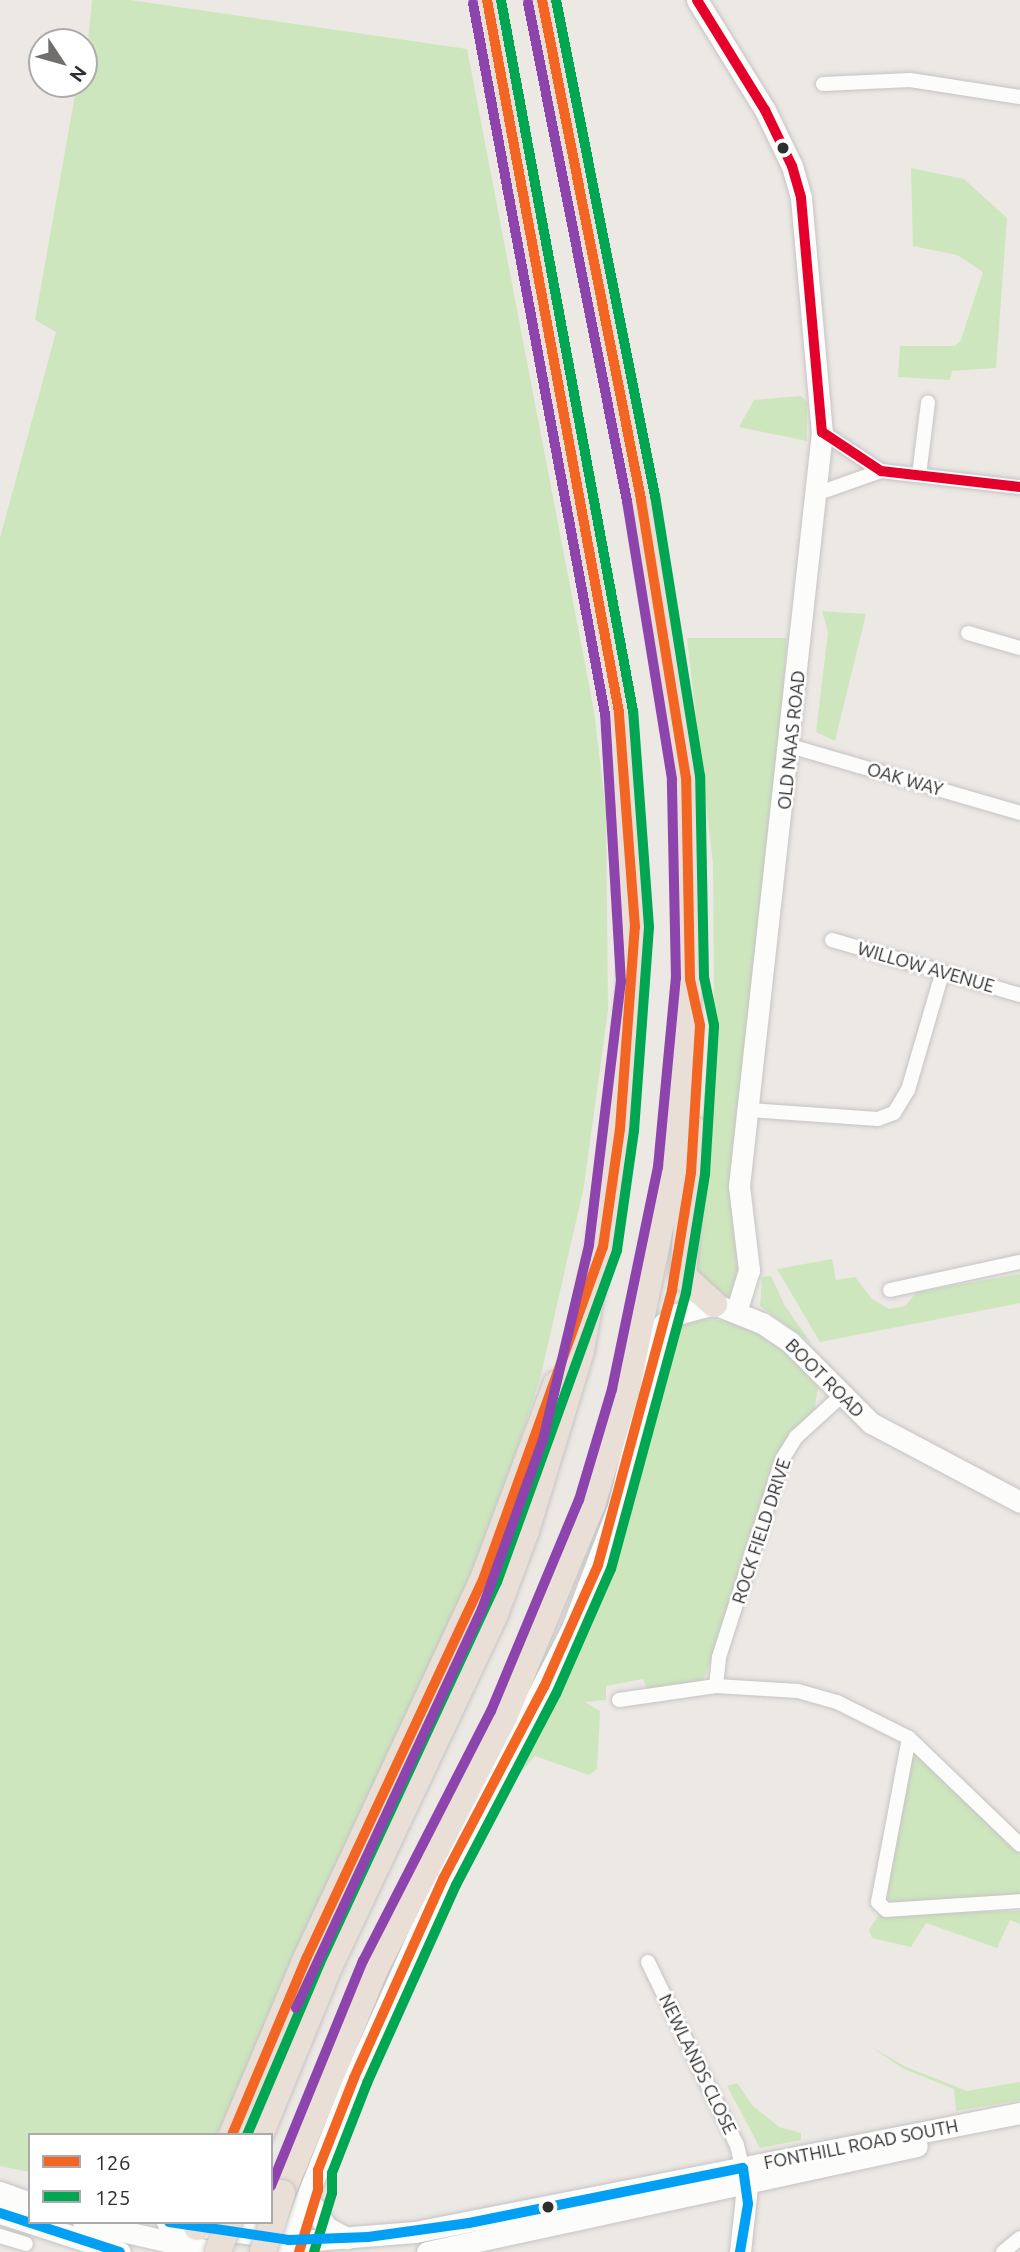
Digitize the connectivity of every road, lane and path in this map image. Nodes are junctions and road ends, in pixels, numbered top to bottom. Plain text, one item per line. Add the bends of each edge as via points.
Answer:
1 (488, 0) edge
2 (542, 0) edge
3 (698, 0) edge
4 (823, 84) dead end
5 (1020, 97) edge
6 (928, 402) dead end
7 (822, 432) junction
8 (881, 471) junction
9 (919, 475) junction
10 (1020, 487) edge
11 (819, 493) junction
12 (968, 633) dead end
13 (1020, 648) edge
14 (790, 746) junction
15 (1020, 813) edge
16 (832, 940) dead end
17 (942, 974) junction
18 (690, 979) junction
19 (1020, 995) edge
20 (750, 1110) junction
21 (659, 1245) junction
22 (603, 1247) junction
23 (1020, 1262) edge
24 (890, 1290) dead end
25 (725, 1308) junction
26 (841, 1396) junction
27 (1020, 1502) edge
28 (716, 1686) junction
29 (619, 1700) dead end
30 (909, 1738) junction
31 (500, 1762) junction
32 (1020, 1845) edge
33 (1020, 1901) edge
34 (648, 1962) dead end
35 (1020, 2113) edge
36 (1020, 2119) edge
37 (233, 2133) edge
38 (261, 2133) edge
39 (317, 2170) junction
40 (745, 2177) junction
41 (0, 2191) edge
42 (28, 2197) edge
43 (28, 2202) edge
44 (313, 2206) junction
45 (0, 2213) edge
46 (273, 2220) edge
47 (28, 2222) edge
48 (34, 2224) edge
49 (98, 2224) edge
50 (171, 2224) edge
51 (228, 2224) edge
52 (271, 2224) edge
53 (0, 2236) edge
54 (194, 2237) edge
55 (347, 2238) junction
56 (1020, 2238) edge
57 (26, 2244) dead end
58 (294, 2246) edge
59 (117, 2251) edge
60 (216, 2252) edge
61 (262, 2252) edge
62 (427, 2252) edge
63 (740, 2252) edge
64 (1003, 2252) edge

1 - 22 highway via 621,737 635,982
2 - 18 highway via 677,712 686,778
3 - 7 main road, OLD NAAS ROAD via 765,110 792,166 801,198
4 - 5 street via 910,80
6 - 9 street
7 - 8 street
7 - 11 main road, OLD NAAS ROAD
8 - 9 street
8 - 11 street
9 - 10 street
11 - 14 main road, OLD NAAS ROAD
12 - 13 street
14 - 15 street, OAK WAY
14 - 20 main road, OLD NAAS ROAD
16 - 17 street, WILLOW AVENUE
17 - 19 street, WILLOW AVENUE
17 - 20 street via 908,1090 894,1113 878,1119
18 - 21 highway
18 - 25 highway via 700,1062 683,1276
20 - 25 main road, OLD NAAS ROAD via 738,1206 749,1270
21 - 31 highway via 652,1321 610,1494 571,1604
21 - 46 highway, bridge via 626,1392 552,1606 504,1717 376,1967
22 - 37 highway via 484,1577 307,1957
22 - 38 highway via 556,1444 495,1614 329,1967
23 - 24 street
25 - 26 main road, BOOT ROAD via 790,1342
25 - 31 main road via 677,1314 663,1324 628,1471 598,1565 544,1686
26 - 27 main road, BOOT ROAD via 891,1435
26 - 28 street, ROCK FIELD DRIVE via 796,1437 783,1458 719,1657
28 - 29 street
28 - 30 street via 798,1691 872,1715
30 - 32 street
30 - 33 street via 877,1902 886,1910
31 - 39 main road via 394,1988
34 - 40 street, NEWLANDS CLOSE via 732,2134
35 - 40 main road, FONTHILL ROAD SOUTH
36 - 40 main road, FONTHILL ROAD SOUTH
39 - 44 main road
39 - 58 main road
40 - 55 main road, FONTHILL ROAD SOUTH via 469,2223
40 - 62 main road, FONTHILL ROAD SOUTH
40 - 63 main road
41 - 42 main road
41 - 43 main road
44 - 55 main road via 326,2227
44 - 58 main road
45 - 47 main road
48 - 59 main road
49 - 54 main road
50 - 54 main road
51 - 60 highway, bridge
52 - 61 highway, bridge
53 - 57 street
54 - 58 main road, FONTHILL ROAD SOUTH
54 - 60 main road
55 - 58 main road, FONTHILL ROAD SOUTH
56 - 64 street

